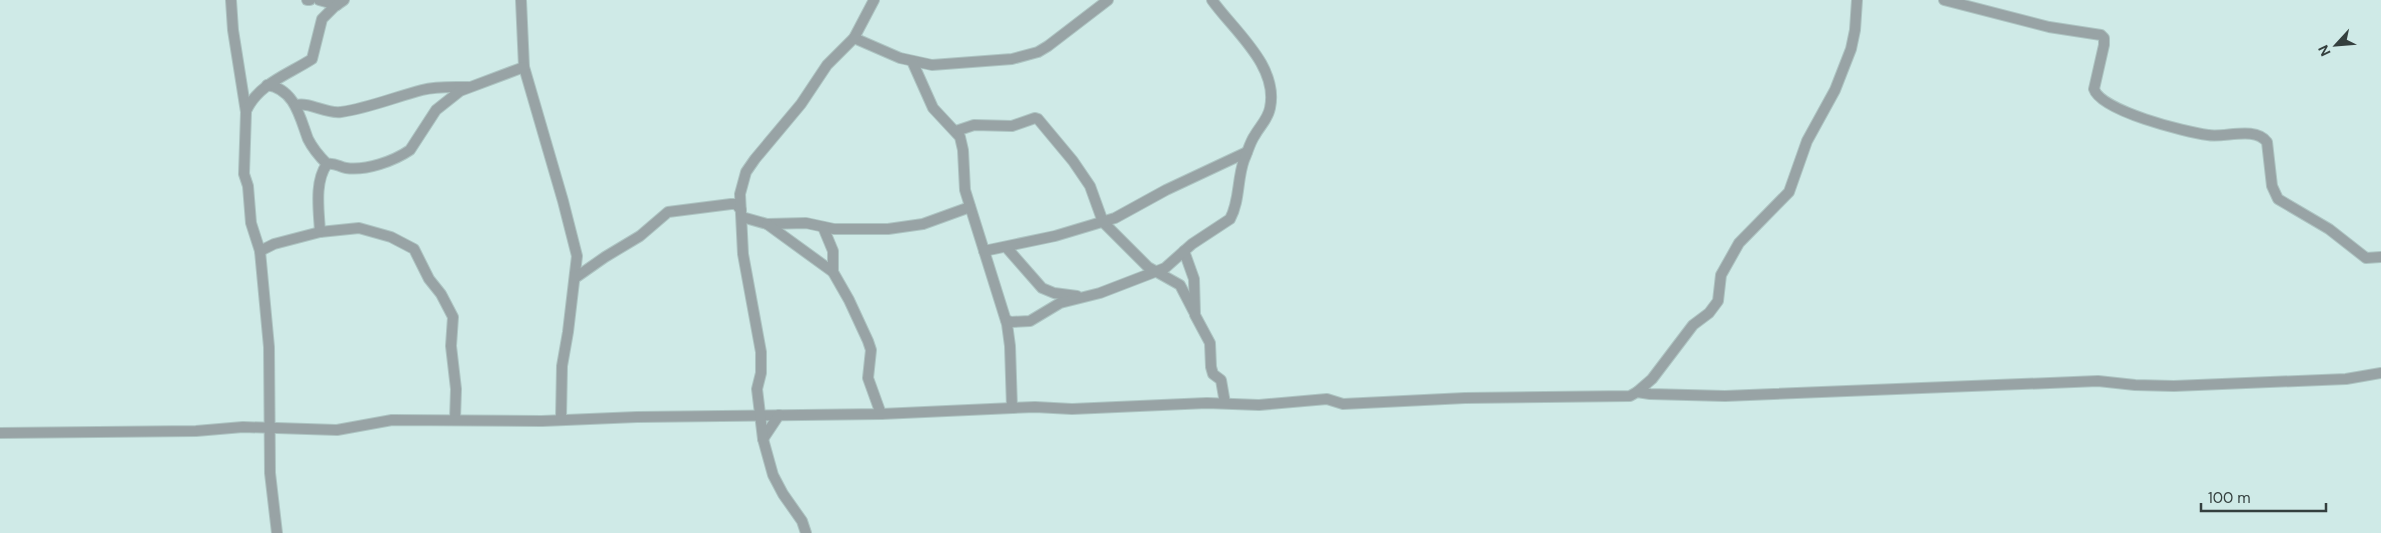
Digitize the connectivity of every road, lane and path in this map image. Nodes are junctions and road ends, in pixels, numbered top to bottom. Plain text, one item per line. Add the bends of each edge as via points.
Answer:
1 (231, 0) edge
2 (319, 0) edge
3 (521, 0) edge
4 (874, 0) edge
5 (1108, 0) edge
6 (1212, 0) edge
7 (1857, 0) edge
8 (1944, 0) edge
9 (341, 2) edge
10 (854, 38) junction
11 (912, 61) junction
12 (524, 67) junction
13 (267, 85) junction
14 (468, 86) junction
15 (296, 105) junction
16 (246, 112) junction
17 (956, 131) junction
18 (1248, 152) junction
19 (327, 164) junction
20 (970, 207) junction
21 (742, 213) junction
22 (1104, 222) junction
23 (767, 224) junction
24 (823, 227) junction
25 (320, 232) junction
26 (1006, 247) junction
27 (984, 250) junction
28 (260, 251) junction
29 (1184, 251) junction
30 (2381, 257) edge
31 (832, 272) junction
32 (1155, 272) junction
33 (575, 278) junction
34 (1082, 297) junction
35 (1194, 312) junction
36 (1006, 320) junction
37 (2381, 374) edge
38 (1652, 379) junction
39 (1637, 392) junction
40 (1650, 394) junction
41 (1225, 403) junction
42 (1012, 408) junction
43 (881, 414) junction
44 (779, 415) junction
45 (760, 416) junction
46 (455, 420) junction
47 (561, 420) junction
48 (271, 427) junction
49 (0, 433) edge
50 (763, 439) junction
51 (277, 533) edge
52 (806, 533) edge

1 - 16 street
2 - 9 street
3 - 12 street
4 - 10 street
5 - 11 street via 1038,52 1012,59 965,64 932,65
6 - 18 street via 1250,44 1269,87 1270,110
7 - 38 street via 1856,30 1851,49 1835,90 1807,140 1789,192 1739,243 1721,275 1718,301 1710,313 1693,325
8 - 30 street via 2049,27 2101,35 2104,44 2094,89 2099,98 2170,128 2210,136 2261,136 2267,142 2272,186 2278,199 2329,229 2366,258
9 - 13 street via 322,19 312,59
10 - 11 street
10 - 21 street via 827,65 801,104 755,159 742,184
11 - 17 street via 933,108
12 - 14 street
12 - 33 street via 576,247
13 - 15 street via 278,89
13 - 16 street via 255,96
14 - 15 street via 422,90 340,112 329,113
14 - 19 street via 436,110 403,154 356,168
15 - 19 street via 309,140
16 - 28 street via 244,174 251,223
17 - 20 street via 963,150
17 - 22 street via 974,125 1012,126 1038,119 1090,186
18 - 22 street
18 - 29 street via 1230,219
19 - 25 street via 319,192
20 - 24 street via 912,226 879,229
20 - 27 street
21 - 23 street
21 - 33 street via 736,204 668,212 640,236
21 - 45 street via 743,254 761,352
22 - 26 street
22 - 32 street
23 - 24 street via 806,223
23 - 31 street
24 - 31 street via 833,251
25 - 28 street
25 - 46 street via 367,229 402,242 417,252 429,280 453,317 451,346 456,389
26 - 27 street
26 - 34 street via 1042,288
27 - 36 street
28 - 48 street via 269,346
29 - 32 street
29 - 35 street via 1194,279
31 - 43 street via 868,341 871,350 868,378
32 - 34 street
32 - 35 street via 1180,285
33 - 47 street via 562,366
34 - 36 street via 1060,303 1030,321
35 - 41 street via 1210,343 1211,367 1213,374 1221,380
36 - 42 street
37 - 40 street via 2346,379 2165,386 2098,381 1725,396
38 - 39 street
38 - 40 street
39 - 40 street
39 - 41 street via 1630,396 1465,398 1343,404 1327,399 1259,405
41 - 42 street
42 - 43 street
43 - 44 street
44 - 45 street
44 - 50 street
45 - 47 street
45 - 50 street
46 - 47 street
46 - 48 street via 386,420 337,430
48 - 49 street
48 - 51 street via 270,473
50 - 52 street via 773,475

